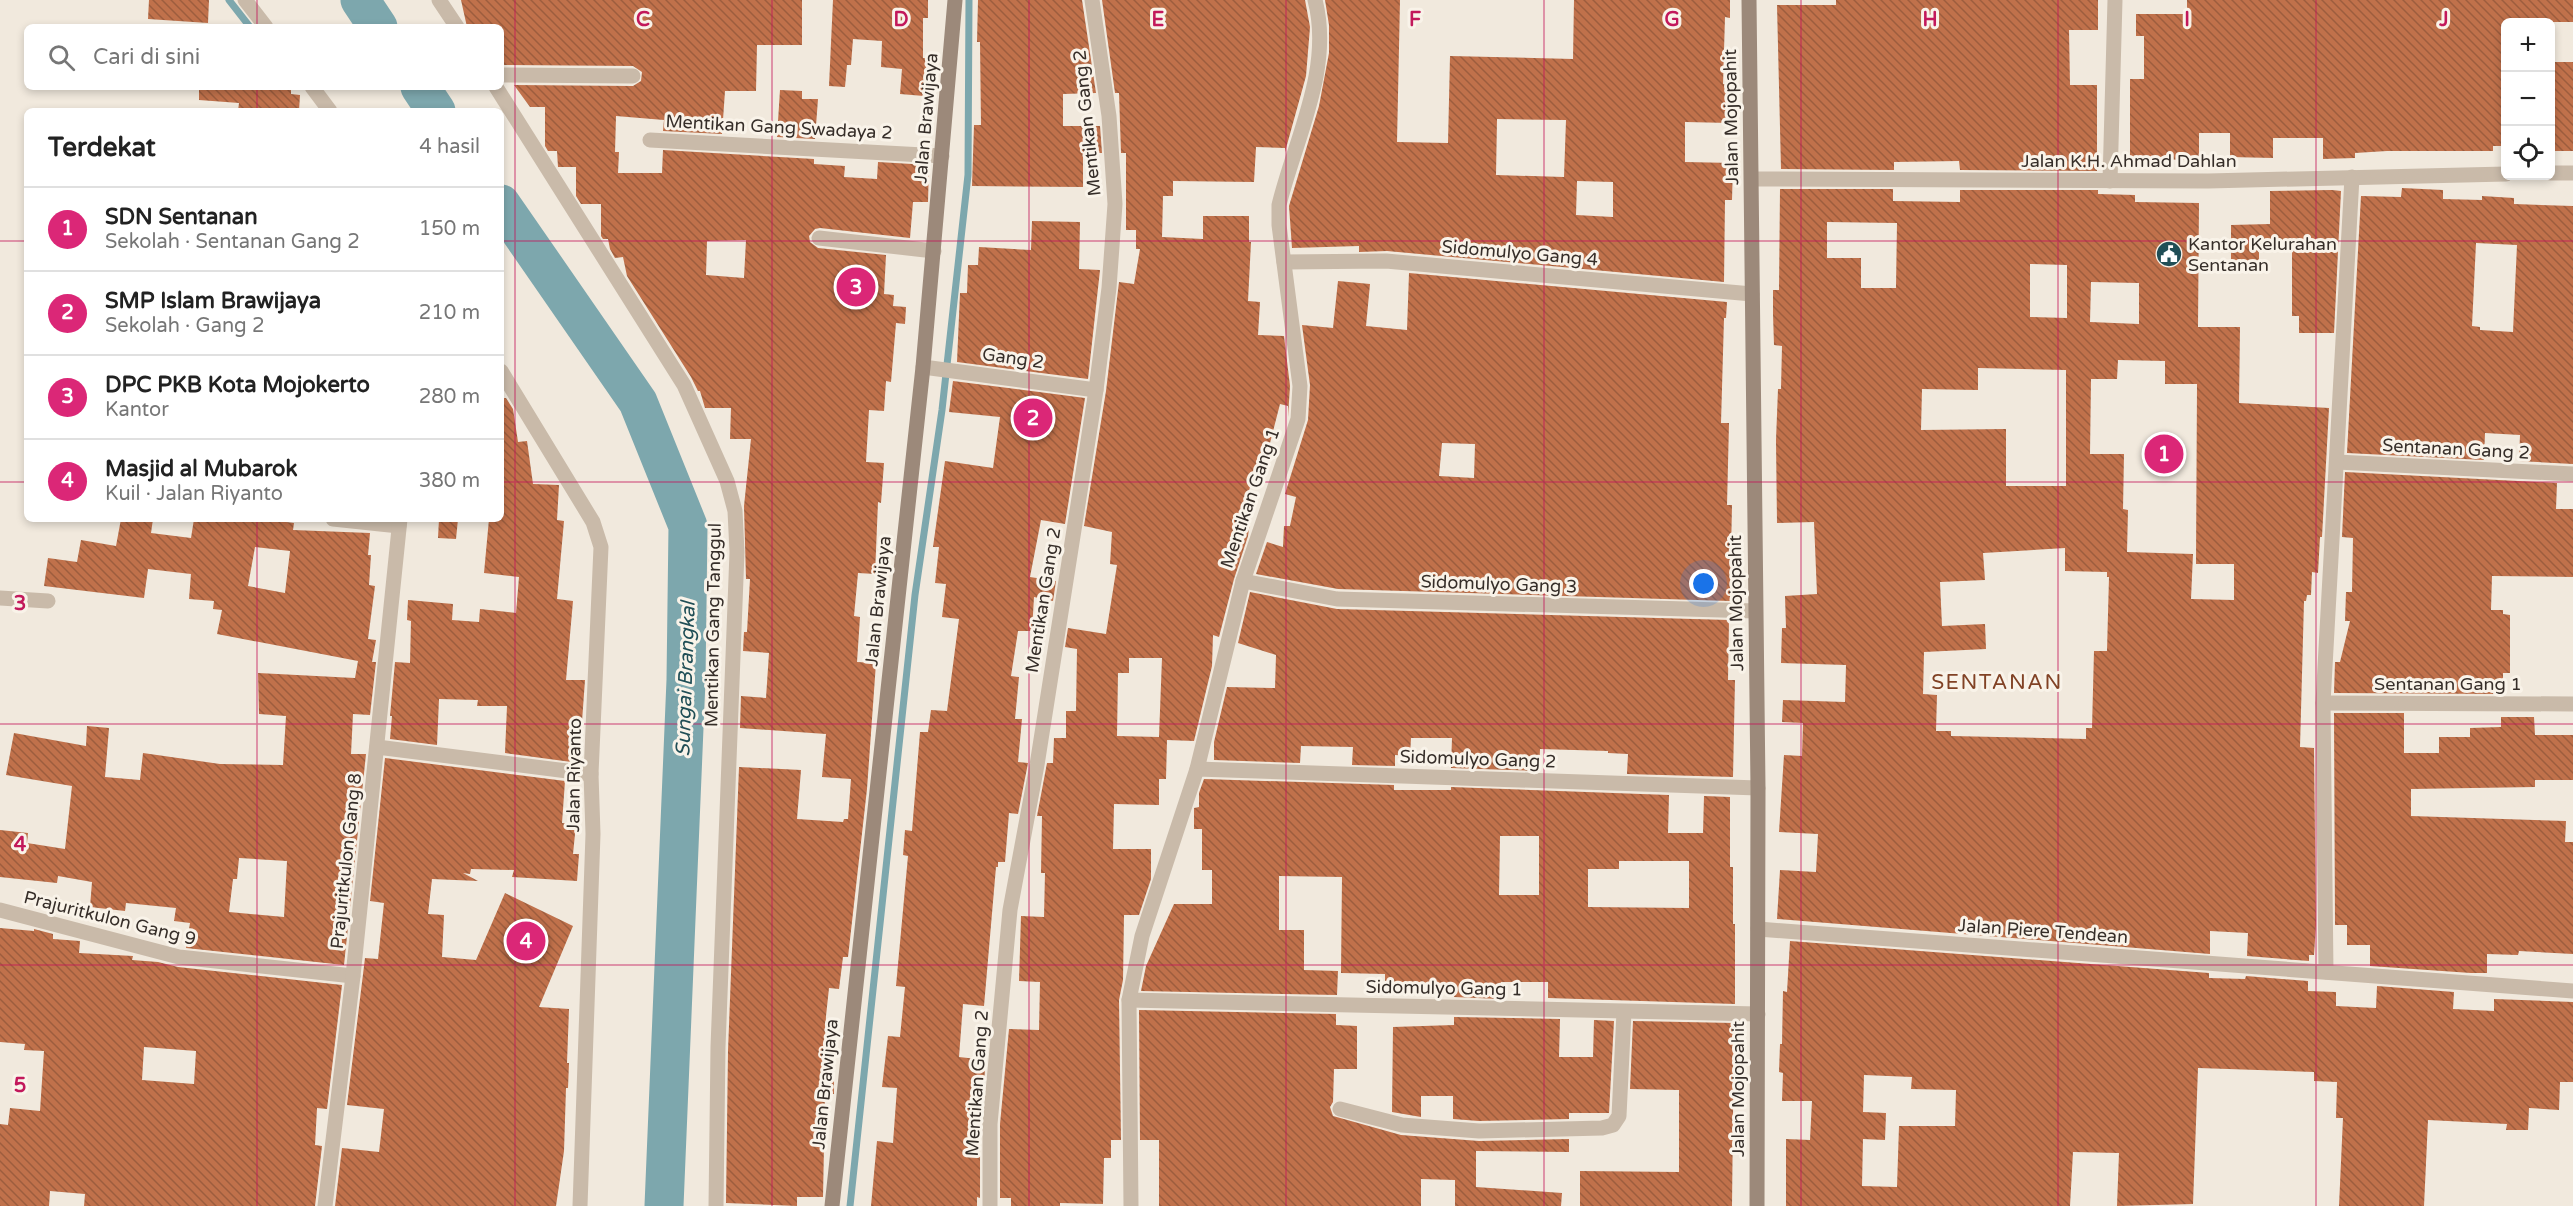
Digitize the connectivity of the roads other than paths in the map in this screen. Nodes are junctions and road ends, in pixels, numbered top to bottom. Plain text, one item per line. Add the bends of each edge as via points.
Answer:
1 (245, 0) edge
2 (439, 0) edge
3 (955, 0) edge
4 (1092, 0) edge
5 (1315, 0) edge
6 (1749, 0) edge
7 (2115, 0) edge
8 (264, 24) edge
9 (455, 24) edge
10 (504, 75) edge
11 (633, 76) dead end
12 (314, 90) edge
13 (498, 90) edge
14 (328, 108) edge
15 (650, 140) dead end
16 (942, 156) junction
17 (2573, 172) edge
18 (2555, 173) edge
19 (2501, 174) edge
20 (2352, 177) junction
21 (1752, 179) junction
22 (2110, 181) junction
23 (819, 238) dead end
24 (934, 251) junction
25 (1284, 262) junction
26 (1752, 294) junction
27 (923, 367) junction
28 (504, 376) edge
29 (1096, 390) junction
30 (2337, 462) junction
31 (2573, 474) edge
32 (400, 522) edge
33 (1243, 581) junction
34 (0, 598) edge
35 (48, 601) dead end
36 (1755, 611) junction
37 (2323, 703) junction
38 (2573, 704) edge
39 (377, 747) junction
40 (1197, 769) junction
41 (591, 774) junction
42 (1758, 788) junction
43 (0, 910) edge
44 (1758, 929) junction
45 (2326, 972) junction
46 (353, 976) junction
47 (2573, 991) edge
48 (1129, 1000) junction
49 (1624, 1012) junction
50 (1758, 1014) junction
51 (1340, 1109) dead end
52 (325, 1206) edge
53 (580, 1206) edge
54 (716, 1206) edge
55 (832, 1206) edge
56 (990, 1206) edge
57 (1131, 1206) edge
58 (1757, 1206) edge

1 - 8 street
2 - 9 street
3 - 16 main road, Jalan Brawijaya
4 - 29 street, Mentikan Gang 2 via 1109,116 1115,204
5 - 25 street, Mentikan Gang 1 via 1321,45 1317,73 1279,205
6 - 21 main road, Jalan Mojopahit
7 - 22 street
10 - 11 street
12 - 14 street
13 - 54 street, Mentikan Gang Tanggul via 684,385 727,481 735,512 737,552 718,1047
15 - 16 street, Mentikan Gang Swadaya 2
16 - 24 main road, Jalan Brawijaya
17 - 18 street
19 - 20 street, Jalan K.H. Ahmad Dahlan
20 - 22 street, Jalan K.H. Ahmad Dahlan
20 - 30 street
21 - 22 street, Jalan K.H. Ahmad Dahlan
21 - 26 main road, Jalan Mojopahit
23 - 24 street
24 - 27 main road, Jalan Brawijaya
25 - 26 street, Sidomulyo Gang 4 via 1386,261
25 - 33 street, Mentikan Gang 1 via 1300,386 1298,419
26 - 36 main road, Jalan Mojopahit
27 - 29 street, Gang 2
27 - 55 main road, Jalan Brawijaya
28 - 41 street, Jalan Riyanto via 593,522 601,548
29 - 56 street, Mentikan Gang 2 via 1010,910 990,1124
30 - 31 street, Sentanan Gang 2
30 - 37 street
32 - 39 street, Prajuritkulon Gang 8
33 - 36 street, Sidomulyo Gang 3 via 1337,599
33 - 40 street, Mentikan Gang 1
34 - 35 street
36 - 42 main road, Jalan Mojopahit
37 - 38 street, Sentanan Gang 1
37 - 45 street
39 - 41 street
39 - 46 street, Prajuritkulon Gang 8
40 - 42 street, Sidomulyo Gang 2
40 - 48 street, Mentikan Gang 1 via 1142,936
41 - 53 street, Jalan Riyanto
42 - 44 main road, Jalan Mojopahit
43 - 46 street, Prajuritkulon Gang 9 via 179,957
44 - 45 street, Jalan Piere Tendean
44 - 50 main road, Jalan Mojopahit
45 - 47 street, Jalan Piere Tendean
46 - 52 street, Prajuritkulon Gang 8
48 - 49 street, Sidomulyo Gang 1
48 - 57 street, Mentikan Gang 1
49 - 50 street, Sidomulyo Gang 1
49 - 51 street via 1619,1116 1613,1125 1479,1131 1402,1125
50 - 58 main road, Jalan Mojopahit

